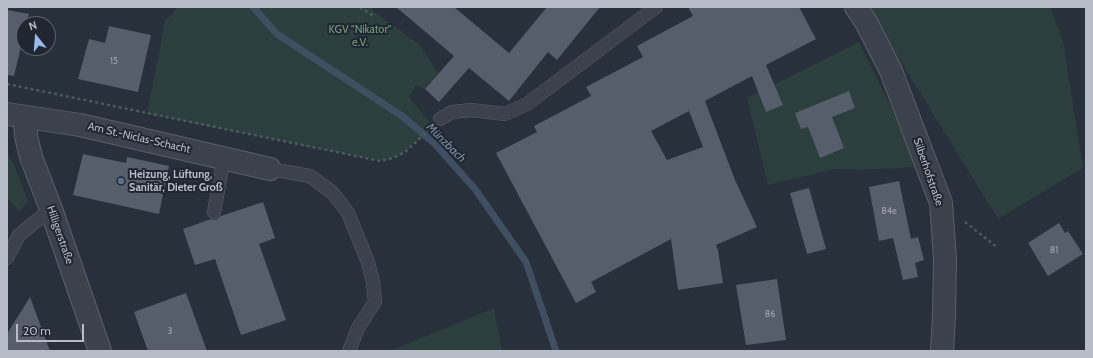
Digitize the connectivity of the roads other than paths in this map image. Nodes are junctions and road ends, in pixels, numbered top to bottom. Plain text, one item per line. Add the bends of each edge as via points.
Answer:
1 (656, 7) edge
2 (856, 7) edge
3 (16, 116) edge
4 (436, 123) road end
5 (224, 158) junction
6 (270, 169) joint
7 (51, 209) junction
8 (214, 212) dead end
9 (7, 258) edge
10 (100, 351) edge
11 (349, 351) edge
12 (942, 351) edge

1 - 4 lane via 527,104 505,114 471,110 452,112
2 - 12 street, Silberhofstraße via 891,71 941,203 945,259
3 - 5 street, Am St.-Niclas-Schacht via 80,125
3 - 7 street, Hilligerstraße via 26,136 31,157
5 - 6 street, Am St.-Niclas-Schacht
5 - 8 lane
6 - 11 lane via 310,176 333,193 351,220 368,262 375,302 358,328
7 - 9 lane via 19,235
7 - 10 street, Hilligerstraße

